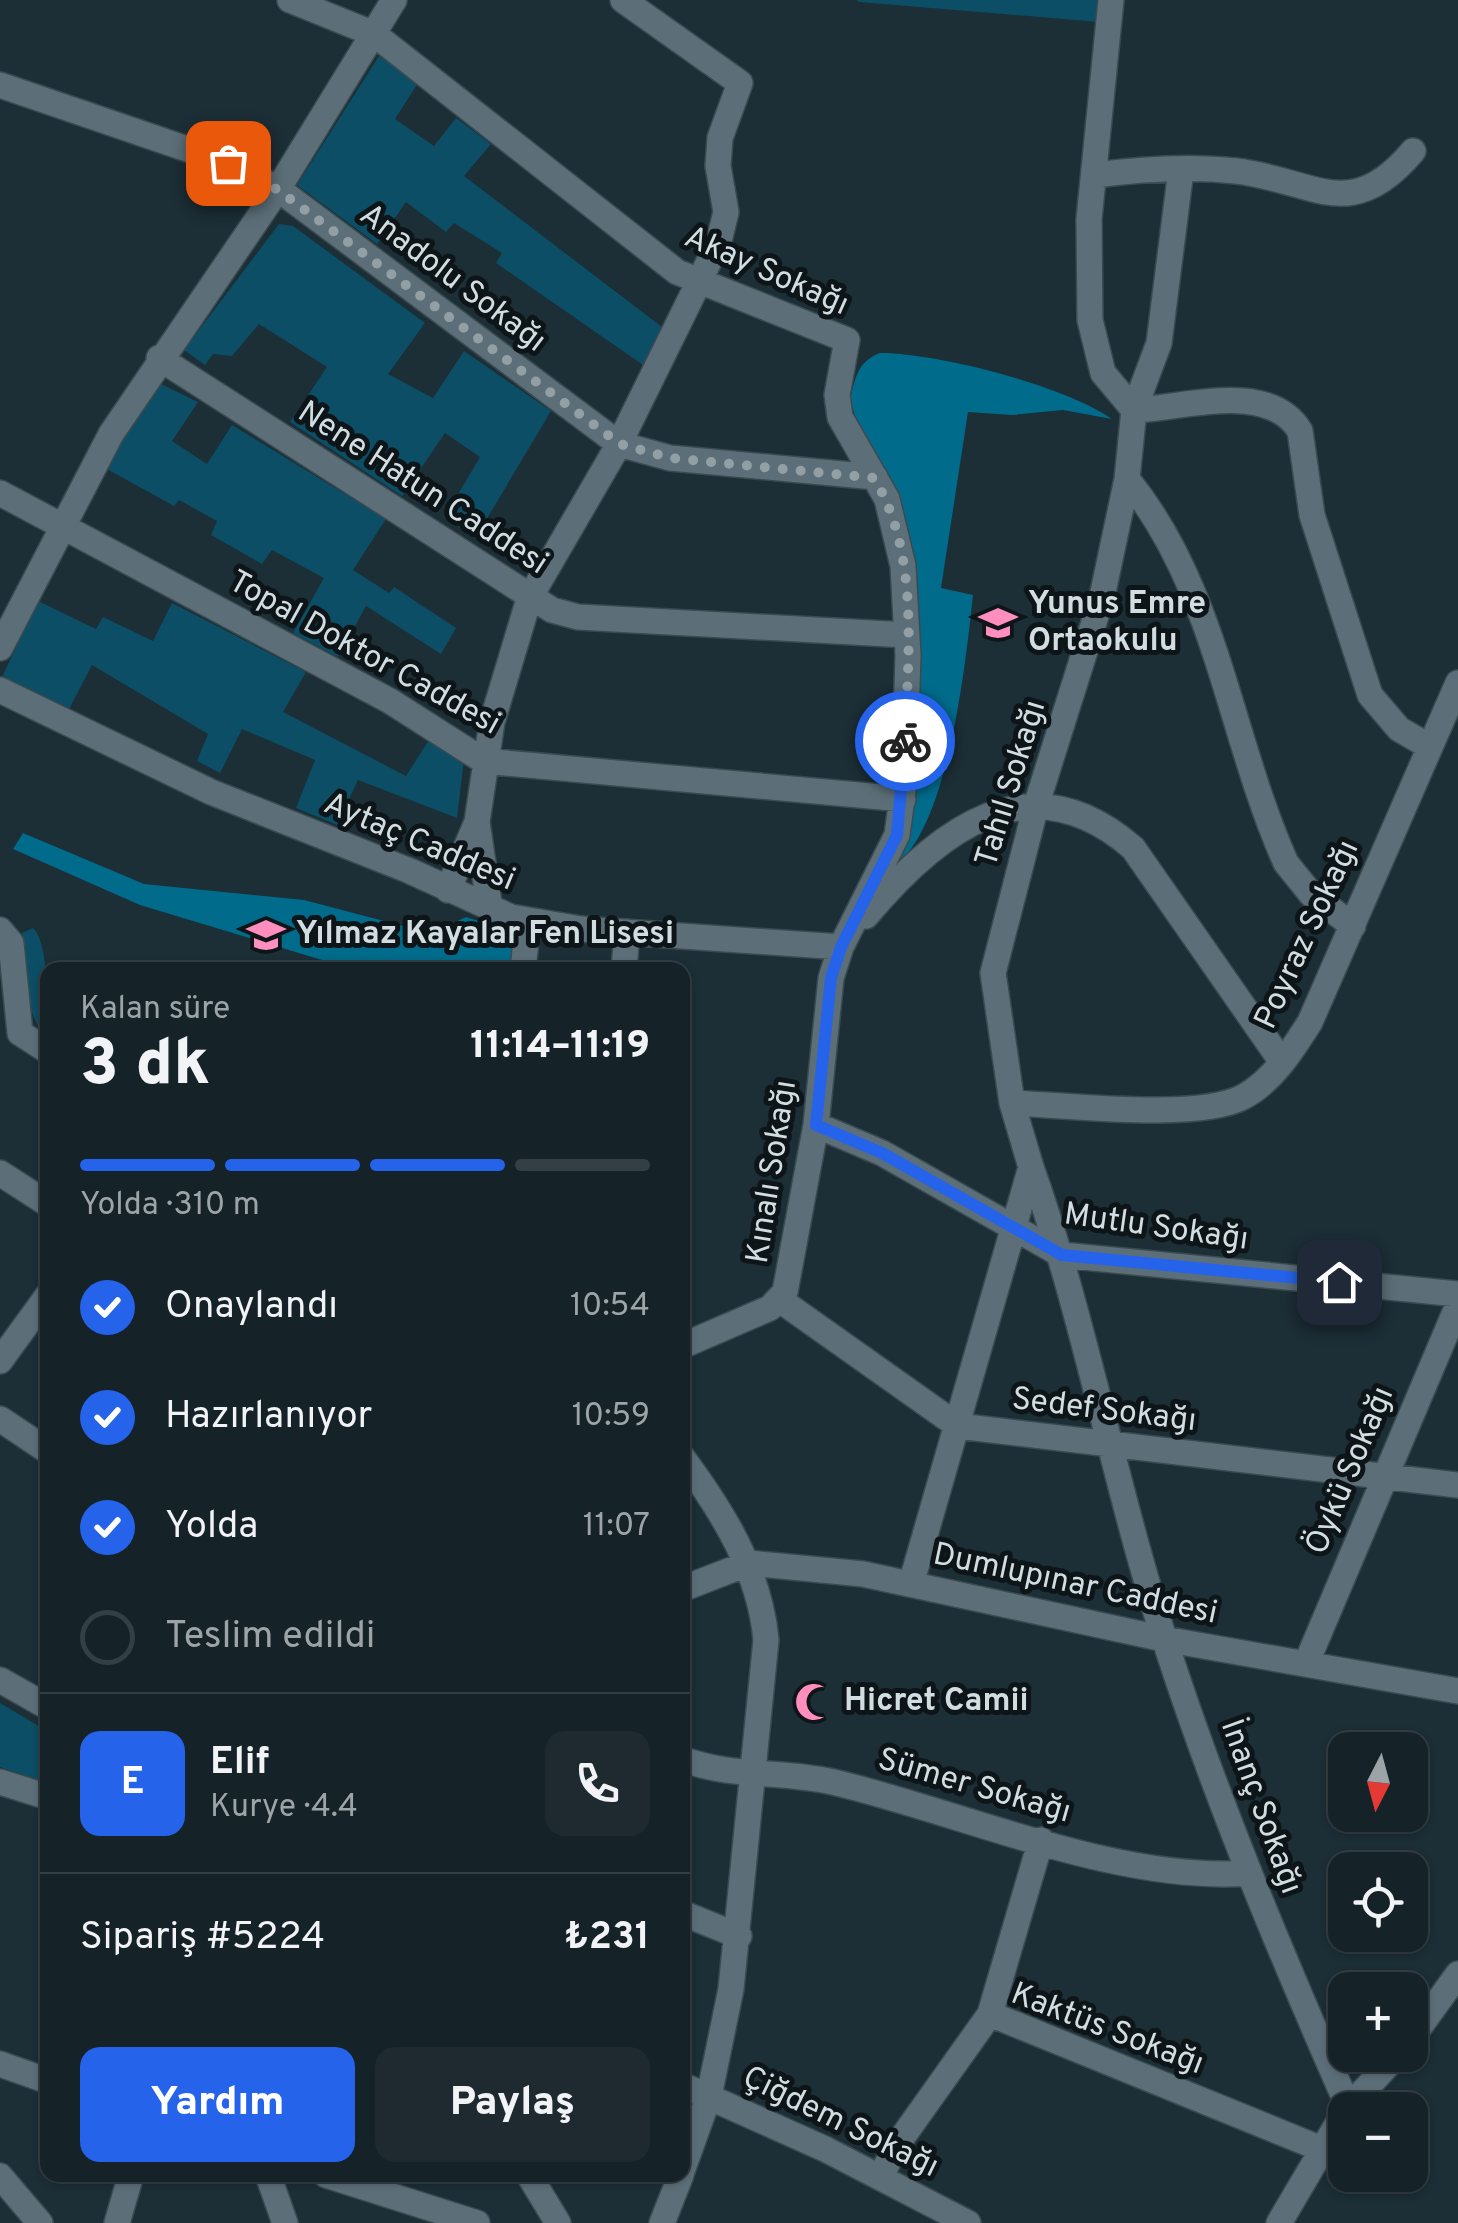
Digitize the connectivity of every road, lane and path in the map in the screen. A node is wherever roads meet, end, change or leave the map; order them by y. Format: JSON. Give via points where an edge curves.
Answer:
{"nodes":[{"id":1,"x":290,"y":0,"type":"edge"},
{"id":2,"x":394,"y":0,"type":"edge"},
{"id":3,"x":622,"y":0,"type":"edge"},
{"id":4,"x":1112,"y":0,"type":"edge"},
{"id":5,"x":374,"y":34,"type":"junction"},
{"id":6,"x":0,"y":85,"type":"edge"},
{"id":7,"x":1413,"y":150,"type":"dead end"},
{"id":8,"x":1182,"y":170,"type":"junction"},
{"id":9,"x":1096,"y":175,"type":"junction"},
{"id":10,"x":278,"y":190,"type":"junction"},
{"id":11,"x":699,"y":284,"type":"junction"},
{"id":12,"x":159,"y":358,"type":"junction"},
{"id":13,"x":1134,"y":410,"type":"junction"},
{"id":14,"x":620,"y":444,"type":"junction"},
{"id":15,"x":874,"y":478,"type":"junction"},
{"id":16,"x":1126,"y":479,"type":"junction"},
{"id":17,"x":0,"y":493,"type":"edge"},
{"id":18,"x":64,"y":525,"type":"junction"},
{"id":19,"x":529,"y":599,"type":"junction"},
{"id":20,"x":908,"y":635,"type":"junction"},
{"id":21,"x":0,"y":648,"type":"edge"},
{"id":22,"x":1458,"y":683,"type":"edge"},
{"id":23,"x":0,"y":690,"type":"edge"},
{"id":24,"x":1430,"y":747,"type":"junction"},
{"id":25,"x":484,"y":762,"type":"junction"},
{"id":26,"x":902,"y":799,"type":"junction"},
{"id":27,"x":1036,"y":806,"type":"junction"},
{"id":28,"x":477,"y":822,"type":"junction"},
{"id":29,"x":448,"y":890,"type":"junction"},
{"id":30,"x":490,"y":910,"type":"junction"},
{"id":31,"x":528,"y":921,"type":"junction"},
{"id":32,"x":1353,"y":926,"type":"junction"},
{"id":33,"x":0,"y":930,"type":"edge"},
{"id":34,"x":626,"y":932,"type":"junction"},
{"id":35,"x":841,"y":947,"type":"junction"},
{"id":36,"x":525,"y":962,"type":"edge"},
{"id":37,"x":624,"y":962,"type":"edge"},
{"id":38,"x":10,"y":1035,"type":"edge"},
{"id":39,"x":40,"y":1048,"type":"edge"},
{"id":40,"x":1282,"y":1062,"type":"junction"},
{"id":41,"x":1012,"y":1103,"type":"junction"},
{"id":42,"x":816,"y":1125,"type":"junction"},
{"id":43,"x":1031,"y":1167,"type":"junction"},
{"id":44,"x":0,"y":1173,"type":"edge"},
{"id":45,"x":40,"y":1199,"type":"edge"},
{"id":46,"x":1013,"y":1229,"type":"junction"},
{"id":47,"x":1062,"y":1255,"type":"junction"},
{"id":48,"x":1458,"y":1294,"type":"edge"},
{"id":49,"x":780,"y":1300,"type":"junction"},
{"id":50,"x":40,"y":1305,"type":"edge"},
{"id":51,"x":1458,"y":1305,"type":"edge"},
{"id":52,"x":690,"y":1342,"type":"edge"},
{"id":53,"x":0,"y":1361,"type":"edge"},
{"id":54,"x":0,"y":1418,"type":"edge"},
{"id":55,"x":958,"y":1426,"type":"junction"},
{"id":56,"x":40,"y":1446,"type":"edge"},
{"id":57,"x":1113,"y":1446,"type":"junction"},
{"id":58,"x":690,"y":1470,"type":"edge"},
{"id":59,"x":1384,"y":1477,"type":"junction"},
{"id":60,"x":1458,"y":1485,"type":"edge"},
{"id":61,"x":748,"y":1563,"type":"junction"},
{"id":62,"x":911,"y":1584,"type":"junction"},
{"id":63,"x":690,"y":1587,"type":"edge"},
{"id":64,"x":1164,"y":1639,"type":"junction"},
{"id":65,"x":1306,"y":1664,"type":"junction"},
{"id":66,"x":0,"y":1680,"type":"edge"},
{"id":67,"x":1458,"y":1691,"type":"edge"},
{"id":68,"x":40,"y":1702,"type":"edge"},
{"id":69,"x":690,"y":1761,"type":"edge"},
{"id":70,"x":751,"y":1776,"type":"junction"},
{"id":71,"x":0,"y":1782,"type":"edge"},
{"id":72,"x":40,"y":1794,"type":"edge"},
{"id":73,"x":1040,"y":1840,"type":"junction"},
{"id":74,"x":1249,"y":1873,"type":"junction"},
{"id":75,"x":690,"y":1916,"type":"edge"},
{"id":76,"x":738,"y":1936,"type":"junction"},
{"id":77,"x":1458,"y":1974,"type":"edge"},
{"id":78,"x":990,"y":2014,"type":"junction"},
{"id":79,"x":1428,"y":2015,"type":"edge"},
{"id":80,"x":0,"y":2064,"type":"edge"},
{"id":81,"x":1381,"y":2072,"type":"edge"},
{"id":82,"x":40,"y":2078,"type":"edge"},
{"id":83,"x":690,"y":2088,"type":"edge"},
{"id":84,"x":1339,"y":2092,"type":"edge"},
{"id":85,"x":1362,"y":2092,"type":"edge"},
{"id":86,"x":709,"y":2096,"type":"junction"},
{"id":87,"x":1328,"y":2143,"type":"edge"},
{"id":88,"x":690,"y":2150,"type":"edge"},
{"id":89,"x":1324,"y":2150,"type":"junction"},
{"id":90,"x":0,"y":2176,"type":"edge"},
{"id":91,"x":881,"y":2177,"type":"junction"},
{"id":92,"x":129,"y":2182,"type":"edge"},
{"id":93,"x":270,"y":2182,"type":"edge"},
{"id":94,"x":348,"y":2182,"type":"edge"},
{"id":95,"x":533,"y":2182,"type":"edge"},
{"id":96,"x":678,"y":2182,"type":"edge"},
{"id":97,"x":40,"y":2223,"type":"edge"},
{"id":98,"x":117,"y":2223,"type":"edge"},
{"id":99,"x":285,"y":2223,"type":"edge"},
{"id":100,"x":477,"y":2223,"type":"edge"},
{"id":101,"x":558,"y":2223,"type":"edge"},
{"id":102,"x":662,"y":2223,"type":"edge"},
{"id":103,"x":968,"y":2223,"type":"edge"},
{"id":104,"x":1278,"y":2223,"type":"edge"}],
"edges":[{"from":1,"to":5,"type":"street","name":"Akay Sokağı"},
{"from":2,"to":5,"type":"street"},
{"from":3,"to":11,"type":"street","via":[[740,83],[719,152],[726,212]]},
{"from":4,"to":9,"type":"street"},
{"from":5,"to":10,"type":"street"},
{"from":5,"to":11,"type":"street","name":"Akay Sokağı","via":[[610,224]]},
{"from":6,"to":10,"type":"street","name":"Anadolu Sokağı","via":[[228,163]]},
{"from":7,"to":8,"type":"street","via":[[1378,187],[1362,192],[1299,188],[1239,171]]},
{"from":8,"to":9,"type":"street"},
{"from":8,"to":13,"type":"street","name":"Tahıl Sokağı","via":[[1159,343]]},
{"from":9,"to":13,"type":"street","via":[[1090,320],[1103,372]]},
{"from":10,"to":12,"type":"street"},
{"from":10,"to":14,"type":"street","name":"Anadolu Sokağı"},
{"from":11,"to":14,"type":"street"},
{"from":11,"to":15,"type":"street","name":"Akay Sokağı","via":[[846,340],[840,418]]},
{"from":12,"to":18,"type":"street"},
{"from":12,"to":19,"type":"street","name":"Nene Hatun Caddesi"},
{"from":13,"to":16,"type":"street","name":"Tahıl Sokağı"},
{"from":13,"to":24,"type":"street","via":[[1252,402],[1293,420],[1312,516],[1370,695],[1399,729]]},
{"from":14,"to":15,"type":"street","name":"Anadolu Sokağı","via":[[670,458]]},
{"from":14,"to":19,"type":"street"},
{"from":15,"to":20,"type":"street","name":"Akay Sokağı","via":[[896,530]]},
{"from":16,"to":27,"type":"street","name":"Tahıl Sokağı","via":[[1084,662]]},
{"from":16,"to":32,"type":"street","via":[[1156,514],[1190,581],[1286,863],[1310,894]]},
{"from":17,"to":18,"type":"street","name":"Topal Doktor Caddesi"},
{"from":18,"to":21,"type":"street"},
{"from":18,"to":25,"type":"street","name":"Topal Doktor Caddesi","via":[[390,701]]},
{"from":19,"to":20,"type":"street","name":"Nene Hatun Caddesi","via":[[578,617]]},
{"from":19,"to":25,"type":"street"},
{"from":20,"to":26,"type":"street","name":"Akay Sokağı"},
{"from":22,"to":24,"type":"street","name":"Poyraz Sokağı"},
{"from":23,"to":29,"type":"street","name":"Aytaç Caddesi","via":[[212,792]]},
{"from":24,"to":32,"type":"street","name":"Poyraz Sokağı"},
{"from":25,"to":26,"type":"street","name":"Topal Doktor Caddesi"},
{"from":25,"to":28,"type":"street"},
{"from":26,"to":35,"type":"street","name":"Akay Sokağı","via":[[897,835]]},
{"from":27,"to":35,"type":"street","via":[[1014,806],[956,829],[905,871]]},
{"from":27,"to":40,"type":"street","via":[[1101,824],[1133,848]]},
{"from":27,"to":41,"type":"street","name":"Tahıl Sokağı","via":[[994,973]]},
{"from":28,"to":29,"type":"street"},
{"from":28,"to":30,"type":"street"},
{"from":29,"to":30,"type":"street","name":"Aytaç Caddesi"},
{"from":30,"to":31,"type":"street","name":"Aytaç Caddesi"},
{"from":31,"to":34,"type":"street","name":"Aytaç Caddesi"},
{"from":31,"to":36,"type":"street"},
{"from":32,"to":40,"type":"street","name":"Poyraz Sokağı","via":[[1310,1022]]},
{"from":33,"to":38,"type":"street","via":[[11,944]]},
{"from":34,"to":35,"type":"street","name":"Aytaç Caddesi"},
{"from":34,"to":37,"type":"street"},
{"from":35,"to":42,"type":"street","name":"Kınalı Sokağı","via":[[826,1002]]},
{"from":38,"to":39,"type":"street"},
{"from":40,"to":41,"type":"street","name":"Poyraz Sokağı","via":[[1255,1090],[1226,1103]]},
{"from":41,"to":43,"type":"street","name":"Tahıl Sokağı"},
{"from":42,"to":46,"type":"street","name":"Mutlu Sokağı","via":[[882,1153]]},
{"from":42,"to":49,"type":"street","name":"Kınalı Sokağı","via":[[789,1282]]},
{"from":43,"to":46,"type":"street"},
{"from":43,"to":47,"type":"street","name":"Tahıl Sokağı"},
{"from":44,"to":45,"type":"street"},
{"from":46,"to":47,"type":"street","name":"Mutlu Sokağı"},
{"from":46,"to":55,"type":"street"},
{"from":47,"to":48,"type":"street","name":"Mutlu Sokağı"},
{"from":47,"to":57,"type":"street","name":"Tahıl Sokağı"},
{"from":49,"to":52,"type":"street","name":"Kınalı Sokağı"},
{"from":49,"to":55,"type":"street","name":"Sedef Sokağı"},
{"from":50,"to":53,"type":"street"},
{"from":51,"to":59,"type":"street","name":"Öykü Sokağı"},
{"from":54,"to":56,"type":"street"},
{"from":55,"to":57,"type":"street","name":"Sedef Sokağı"},
{"from":55,"to":62,"type":"street"},
{"from":57,"to":59,"type":"street","name":"Sedef Sokağı"},
{"from":57,"to":64,"type":"street","name":"İnanç Sokağı"},
{"from":58,"to":61,"type":"street"},
{"from":59,"to":60,"type":"street","name":"Sedef Sokağı"},
{"from":59,"to":65,"type":"street","name":"Öykü Sokağı"},
{"from":61,"to":62,"type":"street","name":"Dumlupınar Caddesi"},
{"from":61,"to":63,"type":"street","name":"Dumlupınar Caddesi"},
{"from":61,"to":70,"type":"street","via":[[766,1640]]},
{"from":62,"to":64,"type":"street","name":"Dumlupınar Caddesi"},
{"from":64,"to":65,"type":"street","name":"Dumlupınar Caddesi"},
{"from":64,"to":74,"type":"street","name":"İnanç Sokağı"},
{"from":65,"to":67,"type":"street","name":"Dumlupınar Caddesi"},
{"from":66,"to":68,"type":"street"},
{"from":69,"to":70,"type":"street","name":"Sümer Sokağı"},
{"from":70,"to":73,"type":"street","name":"Sümer Sokağı","via":[[829,1781]]},
{"from":70,"to":76,"type":"street"},
{"from":71,"to":72,"type":"street"},
{"from":73,"to":74,"type":"street","name":"Sümer Sokağı","via":[[1176,1872]]},
{"from":73,"to":78,"type":"street"},
{"from":74,"to":84,"type":"street","name":"İnanç Sokağı"},
{"from":75,"to":76,"type":"street"},
{"from":76,"to":86,"type":"street"},
{"from":77,"to":79,"type":"street"},
{"from":78,"to":89,"type":"street","name":"Kaktüs Sokağı"},
{"from":78,"to":91,"type":"street","name":"Kaktüs Sokağı"},
{"from":80,"to":82,"type":"street"},
{"from":81,"to":85,"type":"street"},
{"from":83,"to":86,"type":"street","name":"Çiğdem Sokağı"},
{"from":86,"to":88,"type":"street"},
{"from":86,"to":91,"type":"street","name":"Çiğdem Sokağı"},
{"from":87,"to":89,"type":"street"},
{"from":89,"to":104,"type":"street"},
{"from":90,"to":97,"type":"street"},
{"from":91,"to":103,"type":"street","name":"Çiğdem Sokağı"},
{"from":92,"to":98,"type":"street"},
{"from":93,"to":99,"type":"street"},
{"from":94,"to":100,"type":"street"},
{"from":95,"to":101,"type":"street"},
{"from":96,"to":102,"type":"street"}]}
